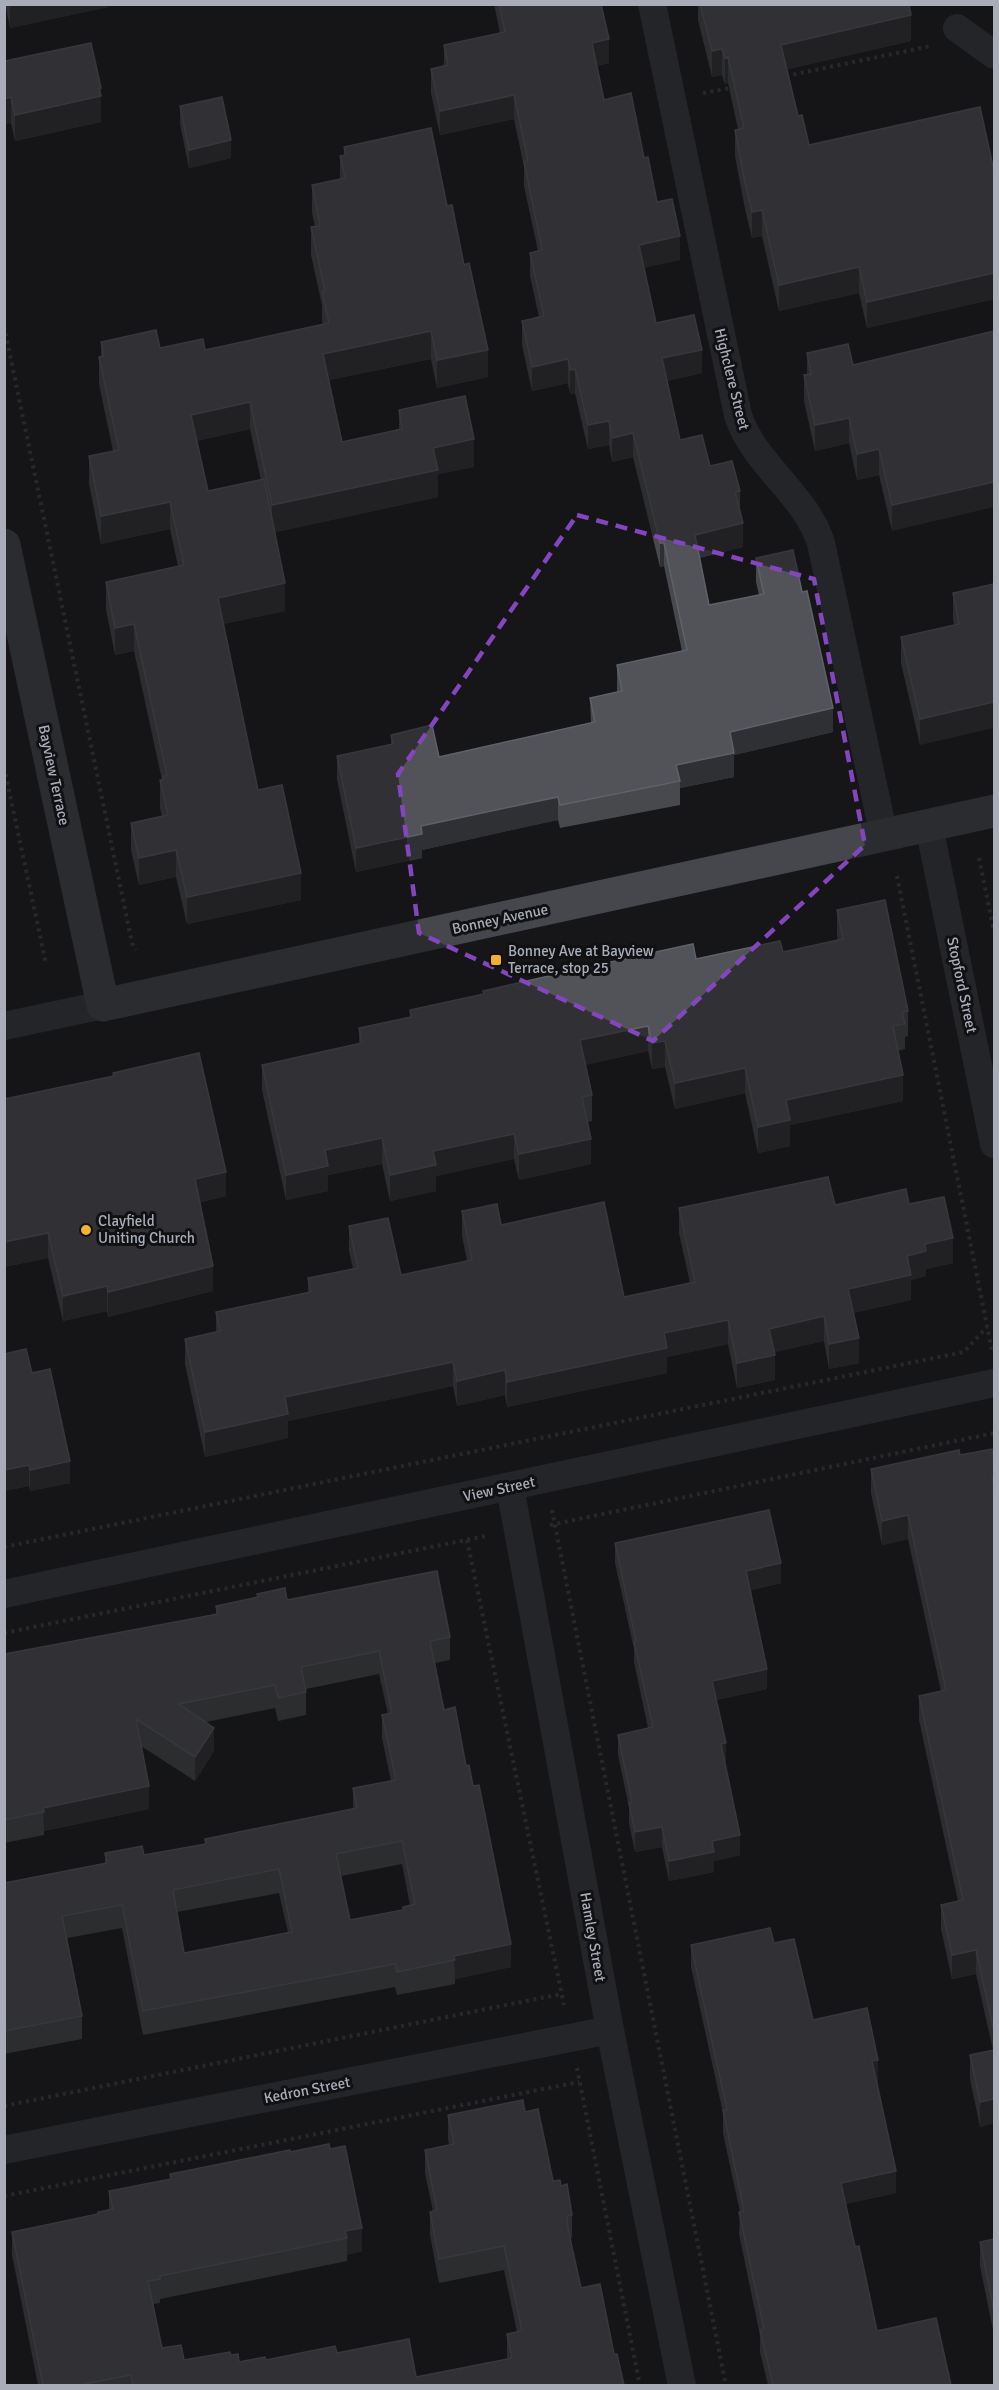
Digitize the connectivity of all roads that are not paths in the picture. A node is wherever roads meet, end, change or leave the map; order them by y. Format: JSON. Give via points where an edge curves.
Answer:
{"nodes":[{"id":1,"x":652,"y":4,"type":"edge"},
{"id":2,"x":957,"y":28,"type":"dead end"},
{"id":3,"x":994,"y":55,"type":"edge"},
{"id":4,"x":4,"y":545,"type":"edge"},
{"id":5,"x":994,"y":811,"type":"edge"},
{"id":6,"x":929,"y":826,"type":"junction"},
{"id":7,"x":884,"y":836,"type":"junction"},
{"id":8,"x":104,"y":1005,"type":"junction"},
{"id":9,"x":4,"y":1026,"type":"edge"},
{"id":10,"x":994,"y":1144,"type":"edge"},
{"id":11,"x":994,"y":1383,"type":"edge"},
{"id":12,"x":510,"y":1487,"type":"junction"},
{"id":13,"x":4,"y":1594,"type":"edge"},
{"id":14,"x":610,"y":2030,"type":"junction"},
{"id":15,"x":4,"y":2150,"type":"edge"},
{"id":16,"x":682,"y":2385,"type":"edge"}],
"edges":[{"from":1,"to":7,"type":"street","name":"Highclere Street","via":[[738,415],[754,449],[815,525]]},
{"from":2,"to":3,"type":"street"},
{"from":4,"to":8,"type":"street","name":"Bayview Terrace"},
{"from":5,"to":6,"type":"street","name":"Bonney Avenue"},
{"from":6,"to":7,"type":"street","name":"Bonney Avenue"},
{"from":6,"to":10,"type":"street","name":"Stopford Street"},
{"from":7,"to":8,"type":"street","name":"Bonney Avenue"},
{"from":8,"to":9,"type":"street","name":"Bonney Avenue"},
{"from":11,"to":12,"type":"street","name":"View Street"},
{"from":12,"to":13,"type":"street","name":"View Street"},
{"from":12,"to":14,"type":"street","name":"Hamley Street"},
{"from":14,"to":15,"type":"street","name":"Kedron Street"},
{"from":14,"to":16,"type":"street","name":"Hamley Street"}]}
